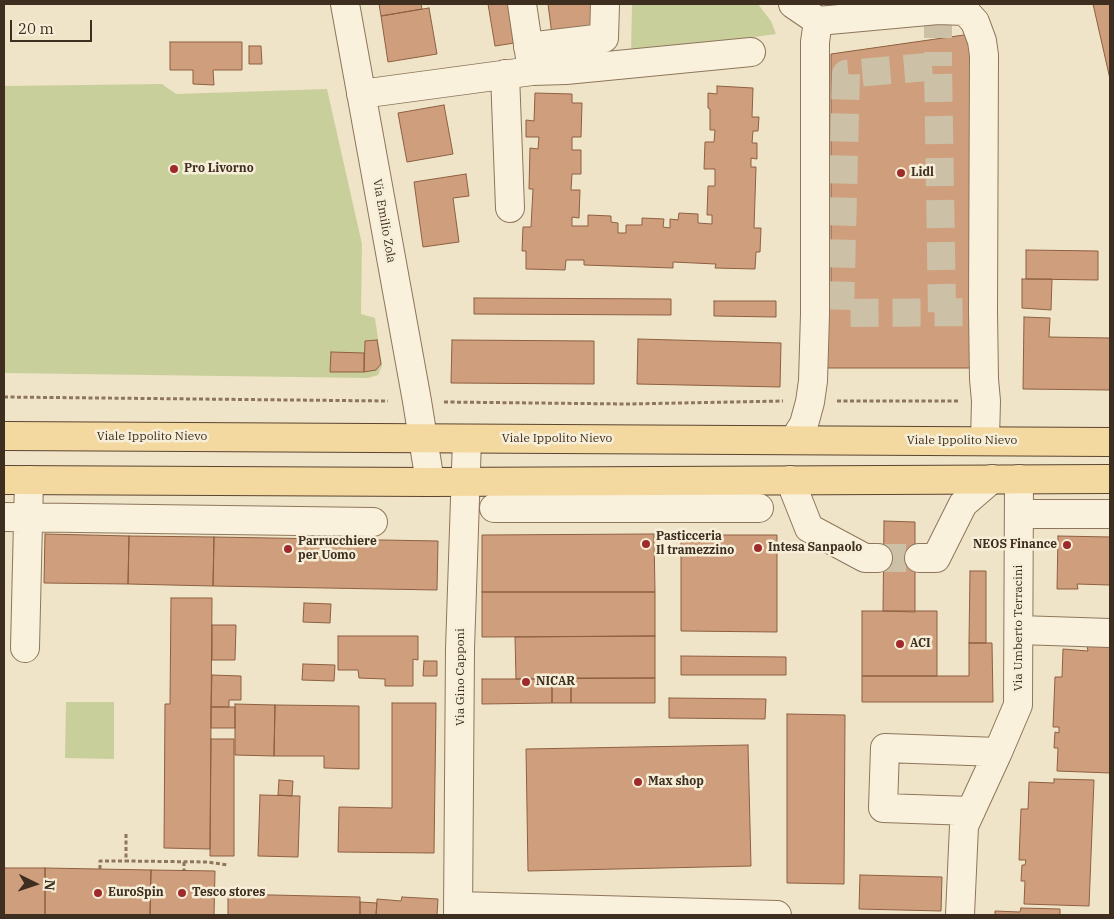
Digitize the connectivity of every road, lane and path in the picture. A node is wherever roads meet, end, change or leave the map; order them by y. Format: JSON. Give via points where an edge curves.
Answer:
{"nodes":[{"id":1,"x":345,"y":4,"type":"edge"},
{"id":2,"x":522,"y":4,"type":"edge"},
{"id":3,"x":605,"y":4,"type":"edge"},
{"id":4,"x":793,"y":4,"type":"edge"},
{"id":5,"x":965,"y":7,"type":"edge"},
{"id":6,"x":818,"y":21,"type":"junction"},
{"id":7,"x":751,"y":52,"type":"dead end"},
{"id":8,"x":530,"y":59,"type":"junction"},
{"id":9,"x":505,"y":74,"type":"junction"},
{"id":10,"x":361,"y":94,"type":"junction"},
{"id":11,"x":510,"y":208,"type":"dead end"},
{"id":12,"x":4,"y":397,"type":"edge"},
{"id":13,"x":393,"y":401,"type":"dead end"},
{"id":14,"x":792,"y":401,"type":"dead end"},
{"id":15,"x":845,"y":401,"type":"dead end"},
{"id":16,"x":950,"y":401,"type":"dead end"},
{"id":17,"x":443,"y":402,"type":"dead end"},
{"id":18,"x":4,"y":436,"type":"edge"},
{"id":19,"x":423,"y":439,"type":"junction"},
{"id":20,"x":467,"y":439,"type":"junction"},
{"id":21,"x":794,"y":440,"type":"junction"},
{"id":22,"x":986,"y":440,"type":"junction"},
{"id":23,"x":1110,"y":442,"type":"edge"},
{"id":24,"x":992,"y":479,"type":"junction"},
{"id":25,"x":1019,"y":479,"type":"junction"},
{"id":26,"x":1110,"y":479,"type":"edge"},
{"id":27,"x":16,"y":480,"type":"edge"},
{"id":28,"x":790,"y":480,"type":"junction"},
{"id":29,"x":430,"y":482,"type":"junction"},
{"id":30,"x":465,"y":482,"type":"junction"},
{"id":31,"x":494,"y":508,"type":"dead end"},
{"id":32,"x":759,"y":508,"type":"dead end"},
{"id":33,"x":1020,"y":514,"type":"junction"},
{"id":34,"x":1110,"y":514,"type":"edge"},
{"id":35,"x":16,"y":518,"type":"edge"},
{"id":36,"x":373,"y":522,"type":"dead end"},
{"id":37,"x":878,"y":558,"type":"tunnel mouth"},
{"id":38,"x":919,"y":558,"type":"tunnel mouth"},
{"id":39,"x":1059,"y":617,"type":"dead end"},
{"id":40,"x":1019,"y":623,"type":"junction"},
{"id":41,"x":1110,"y":633,"type":"edge"},
{"id":42,"x":25,"y":648,"type":"dead end"},
{"id":43,"x":998,"y":752,"type":"junction"},
{"id":44,"x":971,"y":810,"type":"junction"},
{"id":45,"x":126,"y":834,"type":"dead end"},
{"id":46,"x":126,"y":861,"type":"junction"},
{"id":47,"x":184,"y":862,"type":"junction"},
{"id":48,"x":228,"y":865,"type":"dead end"},
{"id":49,"x":100,"y":869,"type":"dead end"},
{"id":50,"x":184,"y":870,"type":"dead end"},
{"id":51,"x":458,"y":911,"type":"edge"},
{"id":52,"x":777,"y":915,"type":"edge"},
{"id":53,"x":960,"y":915,"type":"edge"}],
"edges":[{"from":1,"to":10,"type":"street","name":"Via Emilio Zola"},
{"from":2,"to":8,"type":"street"},
{"from":3,"to":8,"type":"street","via":[[604,38]]},
{"from":4,"to":6,"type":"street"},
{"from":5,"to":6,"type":"street"},
{"from":5,"to":22,"type":"street","via":[[975,22],[984,55]]},
{"from":6,"to":21,"type":"street","via":[[815,42],[813,381],[804,424]]},
{"from":7,"to":8,"type":"street","via":[[566,70]]},
{"from":8,"to":9,"type":"street"},
{"from":9,"to":10,"type":"street"},
{"from":9,"to":11,"type":"street"},
{"from":10,"to":19,"type":"street","name":"Via Emilio Zola"},
{"from":12,"to":13,"type":"path"},
{"from":14,"to":17,"type":"path","via":[[626,404]]},
{"from":15,"to":16,"type":"path"},
{"from":18,"to":19,"type":"main road","name":"Viale Ippolito Nievo"},
{"from":19,"to":20,"type":"main road","name":"Viale Ippolito Nievo"},
{"from":19,"to":29,"type":"street","name":"Via Emilio Zola"},
{"from":20,"to":21,"type":"main road","name":"Viale Ippolito Nievo"},
{"from":20,"to":30,"type":"street","name":"Via Gino Capponi"},
{"from":21,"to":22,"type":"main road","name":"Viale Ippolito Nievo"},
{"from":22,"to":23,"type":"main road","name":"Viale Ippolito Nievo"},
{"from":24,"to":25,"type":"main road"},
{"from":24,"to":28,"type":"main road"},
{"from":24,"to":38,"type":"street","via":[[963,504],[936,558]]},
{"from":25,"to":26,"type":"main road"},
{"from":25,"to":33,"type":"street","name":"Via Umberto Terracini"},
{"from":27,"to":29,"type":"main road"},
{"from":27,"to":35,"type":"street"},
{"from":28,"to":30,"type":"main road"},
{"from":28,"to":37,"type":"street","via":[[809,528],[865,558]]},
{"from":29,"to":30,"type":"main road"},
{"from":30,"to":51,"type":"street","name":"Via Gino Capponi"},
{"from":31,"to":32,"type":"street"},
{"from":33,"to":34,"type":"street"},
{"from":33,"to":40,"type":"street","name":"Via Umberto Terracini"},
{"from":35,"to":36,"type":"street"},
{"from":35,"to":42,"type":"street"},
{"from":39,"to":40,"type":"street"},
{"from":40,"to":41,"type":"street"},
{"from":40,"to":43,"type":"street","name":"Via Umberto Terracini","via":[[1018,705]]},
{"from":43,"to":44,"type":"street","name":"Via Umberto Terracini"},
{"from":43,"to":44,"type":"street","via":[[884,748],[883,808]]},
{"from":44,"to":53,"type":"street","name":"Via Umberto Terracini","via":[[964,826]]},
{"from":45,"to":46,"type":"path"},
{"from":46,"to":47,"type":"path"},
{"from":46,"to":49,"type":"path","via":[[100,861]]},
{"from":47,"to":48,"type":"path"},
{"from":47,"to":50,"type":"path"},
{"from":51,"to":52,"type":"street"}]}
